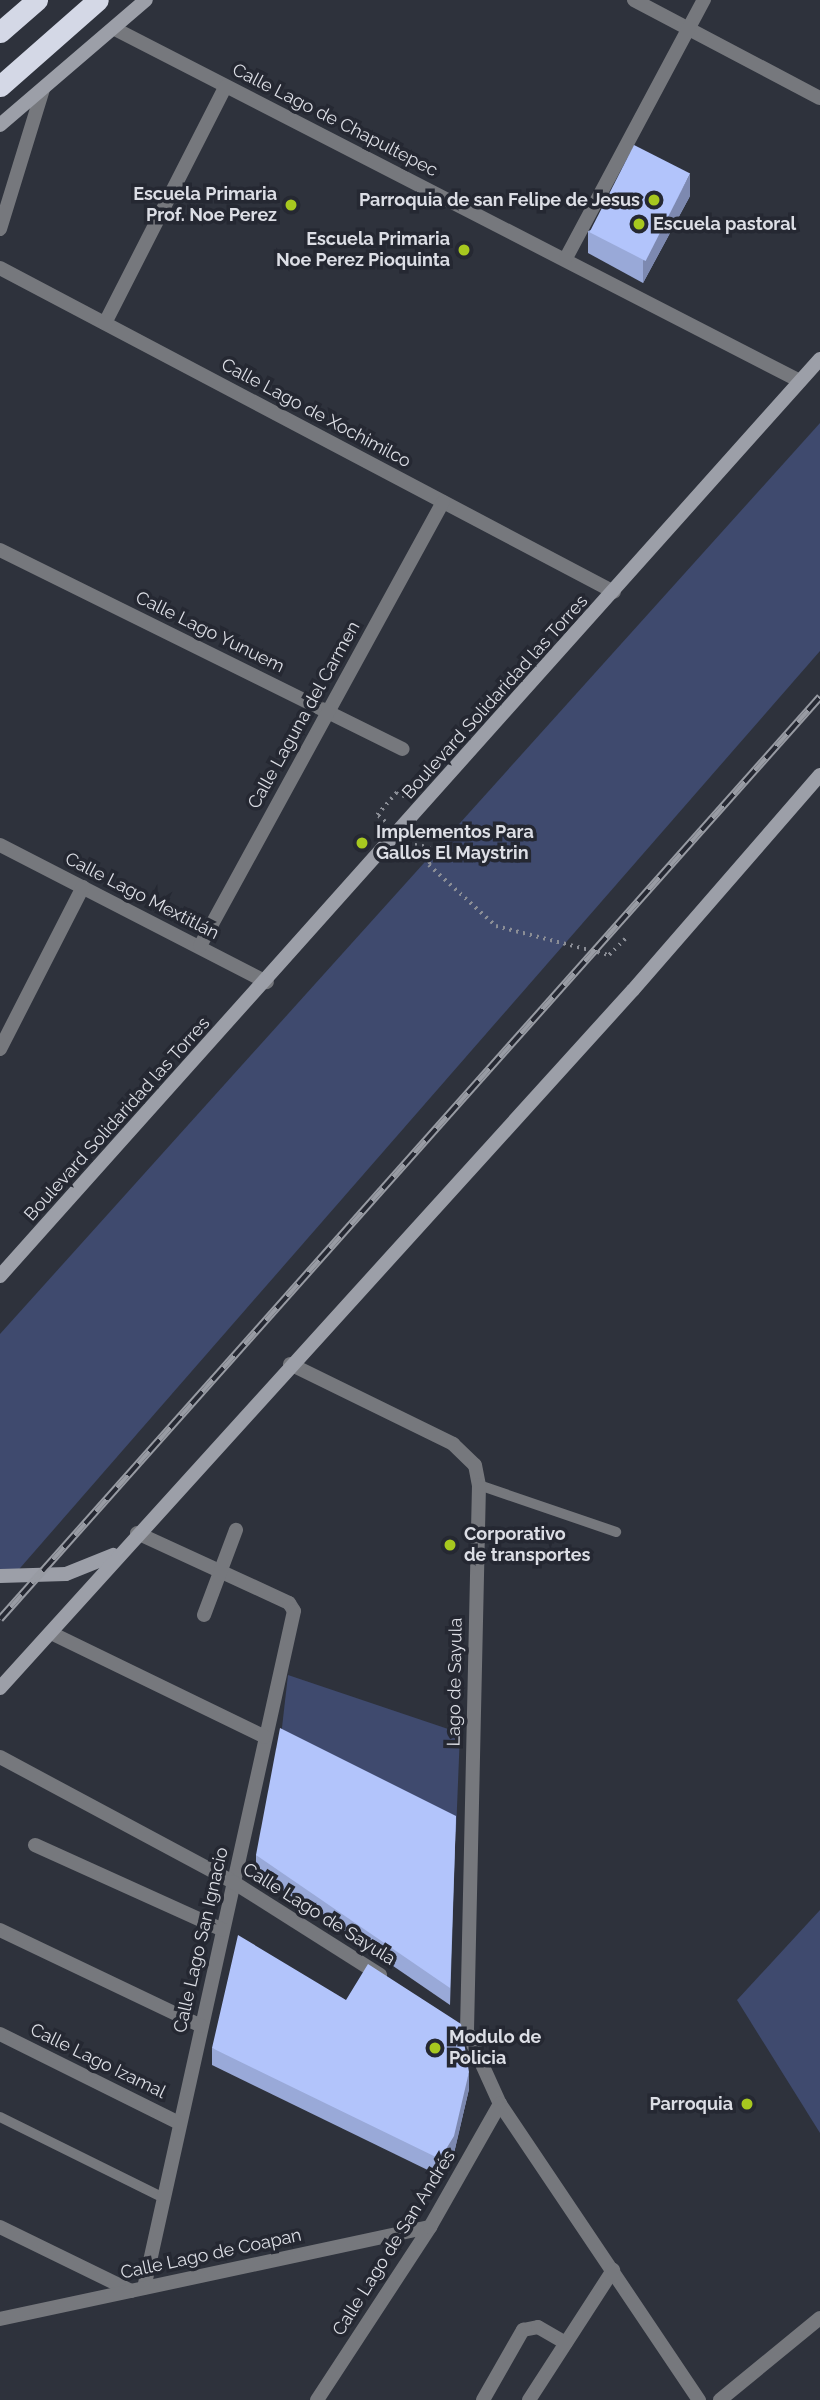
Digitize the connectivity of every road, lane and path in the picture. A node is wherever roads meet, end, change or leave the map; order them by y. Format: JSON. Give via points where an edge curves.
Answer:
{"nodes":[{"id":1,"x":37,"y":0,"type":"edge"},
{"id":2,"x":97,"y":0,"type":"edge"},
{"id":3,"x":146,"y":0,"type":"edge"},
{"id":4,"x":634,"y":0,"type":"edge"},
{"id":5,"x":704,"y":0,"type":"edge"},
{"id":6,"x":115,"y":29,"type":"junction"},
{"id":7,"x":689,"y":29,"type":"junction"},
{"id":8,"x":0,"y":32,"type":"edge"},
{"id":9,"x":0,"y":86,"type":"edge"},
{"id":10,"x":225,"y":87,"type":"junction"},
{"id":11,"x":43,"y":89,"type":"junction"},
{"id":12,"x":820,"y":99,"type":"edge"},
{"id":13,"x":0,"y":125,"type":"edge"},
{"id":14,"x":0,"y":229,"type":"edge"},
{"id":15,"x":566,"y":258,"type":"junction"},
{"id":16,"x":0,"y":268,"type":"edge"},
{"id":17,"x":105,"y":323,"type":"junction"},
{"id":18,"x":820,"y":359,"type":"edge"},
{"id":19,"x":800,"y":381,"type":"junction"},
{"id":20,"x":443,"y":502,"type":"junction"},
{"id":21,"x":0,"y":550,"type":"edge"},
{"id":22,"x":614,"y":592,"type":"junction"},
{"id":23,"x":328,"y":711,"type":"junction"},
{"id":24,"x":403,"y":749,"type":"dead end"},
{"id":25,"x":820,"y":775,"type":"edge"},
{"id":26,"x":398,"y":791,"type":"dead end"},
{"id":27,"x":377,"y":815,"type":"dead end"},
{"id":28,"x":0,"y":845,"type":"edge"},
{"id":29,"x":412,"y":848,"type":"dead end"},
{"id":30,"x":83,"y":887,"type":"junction"},
{"id":31,"x":626,"y":938,"type":"dead end"},
{"id":32,"x":200,"y":946,"type":"junction"},
{"id":33,"x":267,"y":982,"type":"junction"},
{"id":34,"x":0,"y":1049,"type":"edge"},
{"id":35,"x":0,"y":1276,"type":"edge"},
{"id":36,"x":290,"y":1364,"type":"junction"},
{"id":37,"x":479,"y":1485,"type":"junction"},
{"id":38,"x":236,"y":1530,"type":"dead end"},
{"id":39,"x":615,"y":1532,"type":"dead end"},
{"id":40,"x":137,"y":1533,"type":"junction"},
{"id":41,"x":120,"y":1552,"type":"junction"},
{"id":42,"x":220,"y":1570,"type":"junction"},
{"id":43,"x":0,"y":1576,"type":"edge"},
{"id":44,"x":204,"y":1615,"type":"dead end"},
{"id":45,"x":51,"y":1633,"type":"junction"},
{"id":46,"x":0,"y":1688,"type":"edge"},
{"id":47,"x":265,"y":1737,"type":"junction"},
{"id":48,"x":0,"y":1757,"type":"edge"},
{"id":49,"x":35,"y":1845,"type":"dead end"},
{"id":50,"x":233,"y":1882,"type":"junction"},
{"id":51,"x":0,"y":1930,"type":"edge"},
{"id":52,"x":223,"y":1930,"type":"junction"},
{"id":53,"x":397,"y":1986,"type":"edge"},
{"id":54,"x":201,"y":2026,"type":"junction"},
{"id":55,"x":0,"y":2034,"type":"edge"},
{"id":56,"x":500,"y":2104,"type":"junction"},
{"id":57,"x":0,"y":2117,"type":"edge"},
{"id":58,"x":179,"y":2123,"type":"junction"},
{"id":59,"x":162,"y":2197,"type":"junction"},
{"id":60,"x":0,"y":2227,"type":"edge"},
{"id":61,"x":430,"y":2227,"type":"junction"},
{"id":62,"x":613,"y":2270,"type":"junction"},
{"id":63,"x":137,"y":2289,"type":"junction"},
{"id":64,"x":820,"y":2318,"type":"edge"},
{"id":65,"x":0,"y":2319,"type":"edge"},
{"id":66,"x":566,"y":2343,"type":"junction"},
{"id":67,"x":317,"y":2400,"type":"edge"},
{"id":68,"x":482,"y":2400,"type":"edge"},
{"id":69,"x":529,"y":2400,"type":"edge"},
{"id":70,"x":699,"y":2400,"type":"edge"},
{"id":71,"x":720,"y":2400,"type":"edge"}],
"edges":[{"from":1,"to":8,"type":"highway"},
{"from":2,"to":9,"type":"highway"},
{"from":3,"to":6,"type":"main road"},
{"from":4,"to":7,"type":"street"},
{"from":5,"to":7,"type":"street"},
{"from":6,"to":10,"type":"street","name":"Calle Lago de Chapultepec"},
{"from":6,"to":11,"type":"main road"},
{"from":7,"to":12,"type":"street"},
{"from":7,"to":15,"type":"street"},
{"from":10,"to":15,"type":"street","name":"Calle Lago de Chapultepec"},
{"from":10,"to":17,"type":"street"},
{"from":11,"to":13,"type":"main road"},
{"from":11,"to":14,"type":"street"},
{"from":15,"to":19,"type":"street","name":"Calle Lago de Chapultepec"},
{"from":16,"to":17,"type":"street","name":"Calle Lago de Xochimilco"},
{"from":17,"to":20,"type":"street","name":"Calle Lago de Xochimilco"},
{"from":18,"to":19,"type":"main road","name":"Boulevard Solidaridad las Torres"},
{"from":19,"to":22,"type":"main road","name":"Boulevard Solidaridad las Torres"},
{"from":20,"to":22,"type":"street","name":"Calle Lago de Xochimilco"},
{"from":20,"to":23,"type":"street","name":"Calle Laguna del Carmen"},
{"from":21,"to":23,"type":"street","name":"Calle Lago Yunuem"},
{"from":22,"to":33,"type":"main road","name":"Boulevard Solidaridad las Torres"},
{"from":23,"to":24,"type":"street","name":"Calle Lago Yunuem"},
{"from":23,"to":32,"type":"street","name":"Calle Laguna del Carmen"},
{"from":25,"to":36,"type":"main road","via":[[633,990]]},
{"from":26,"to":27,"type":"path"},
{"from":28,"to":30,"type":"street","name":"Calle Lago Mextitlán"},
{"from":29,"to":31,"type":"path","via":[[429,847],[433,856],[429,865],[496,926],[609,955]]},
{"from":30,"to":32,"type":"street","name":"Calle Lago Mextitlán"},
{"from":30,"to":34,"type":"street"},
{"from":32,"to":33,"type":"street","name":"Calle Lago Mextitlán"},
{"from":33,"to":35,"type":"main road","name":"Boulevard Solidaridad las Torres"},
{"from":36,"to":37,"type":"street","name":"Lago de Sayula","via":[[453,1444],[475,1465]]},
{"from":36,"to":40,"type":"main road"},
{"from":37,"to":39,"type":"lane"},
{"from":37,"to":56,"type":"street","name":"Lago de Sayula","via":[[461,2027]]},
{"from":38,"to":42,"type":"street"},
{"from":40,"to":41,"type":"main road"},
{"from":40,"to":42,"type":"street"},
{"from":41,"to":43,"type":"main road","via":[[66,1574]]},
{"from":41,"to":45,"type":"main road"},
{"from":42,"to":44,"type":"street"},
{"from":42,"to":47,"type":"street","name":"Calle Lago San Ignacio","via":[[289,1603],[294,1611]]},
{"from":45,"to":46,"type":"main road"},
{"from":45,"to":47,"type":"street"},
{"from":47,"to":50,"type":"street","name":"Calle Lago San Ignacio"},
{"from":48,"to":50,"type":"street","name":"Calle Lago de Sayula"},
{"from":49,"to":52,"type":"street"},
{"from":50,"to":52,"type":"street","name":"Calle Lago San Ignacio"},
{"from":50,"to":53,"type":"street","name":"Calle Lago de Sayula"},
{"from":51,"to":54,"type":"street"},
{"from":52,"to":54,"type":"street","name":"Calle Lago San Ignacio"},
{"from":54,"to":58,"type":"street","name":"Calle Lago San Ignacio"},
{"from":55,"to":58,"type":"street","name":"Calle Lago Izamal"},
{"from":56,"to":61,"type":"street","name":"Calle Lago de San Andrés"},
{"from":56,"to":62,"type":"street"},
{"from":57,"to":59,"type":"lane"},
{"from":58,"to":59,"type":"street","name":"Calle Lago San Ignacio"},
{"from":59,"to":63,"type":"street","name":"Calle Lago San Ignacio"},
{"from":60,"to":63,"type":"street"},
{"from":61,"to":63,"type":"street","name":"Calle Lago de Coapan"},
{"from":61,"to":67,"type":"street","name":"Calle Lago de San Andrés"},
{"from":62,"to":66,"type":"street"},
{"from":62,"to":70,"type":"street"},
{"from":63,"to":65,"type":"street","name":"Calle Lago de Coapan"},
{"from":64,"to":71,"type":"street"},
{"from":66,"to":68,"type":"street","via":[[538,2327],[523,2330]]},
{"from":66,"to":69,"type":"street"}]}
